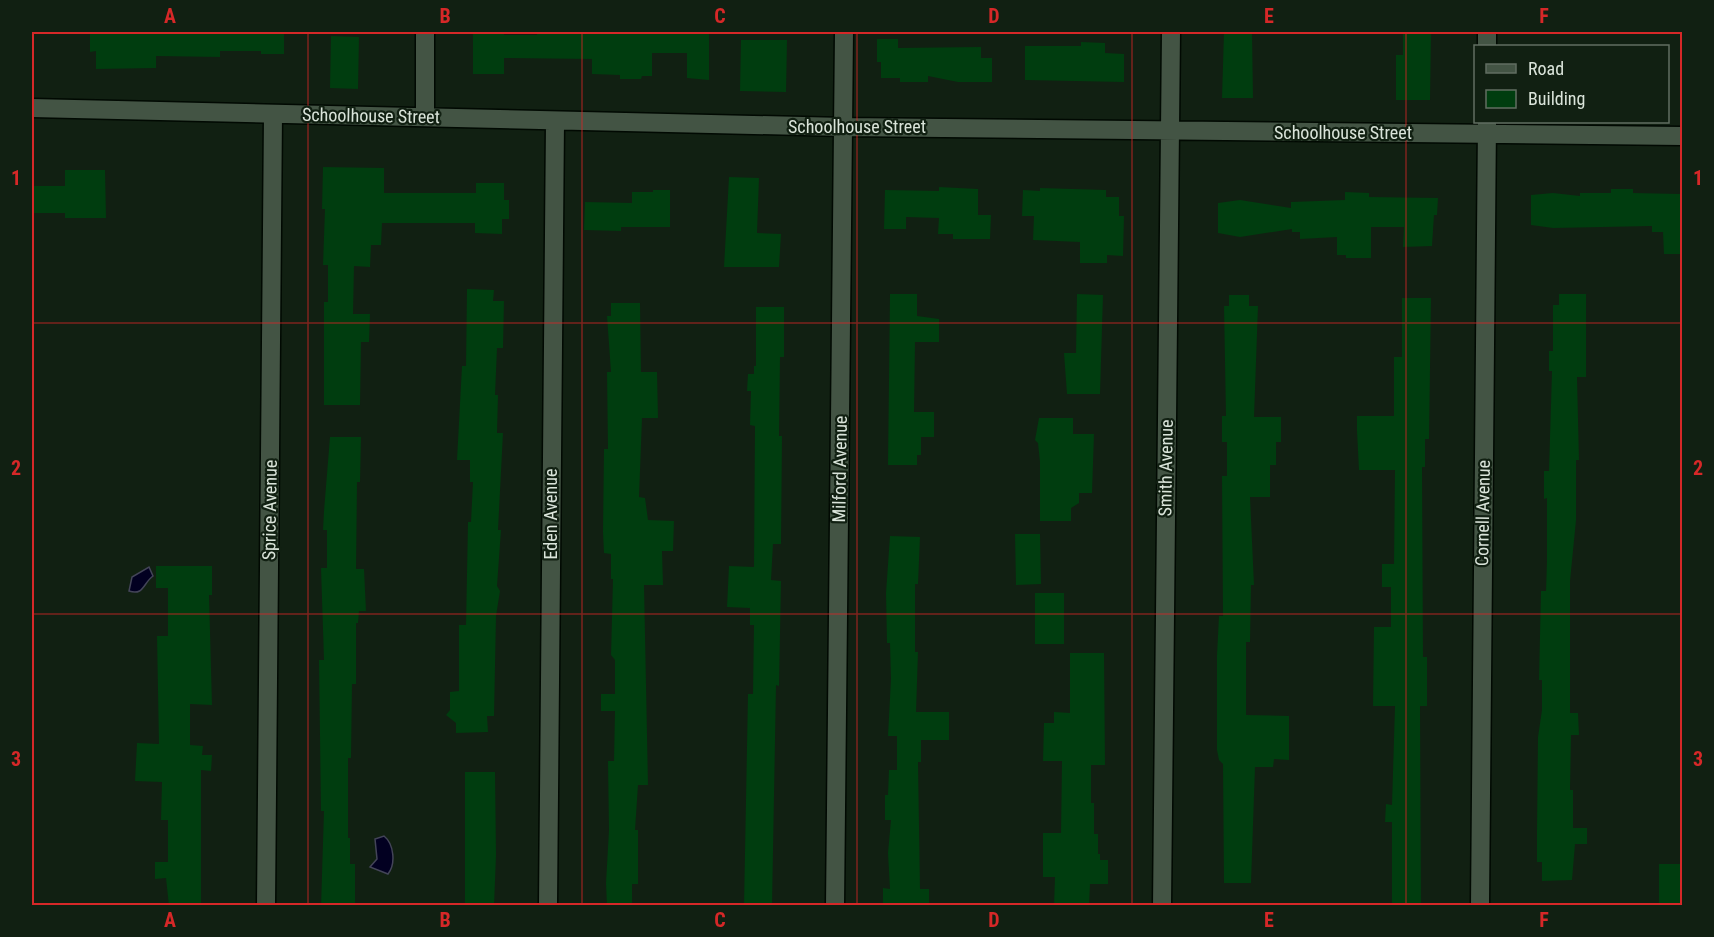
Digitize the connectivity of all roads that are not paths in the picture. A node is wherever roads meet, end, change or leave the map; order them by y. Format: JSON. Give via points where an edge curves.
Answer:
{"nodes":[{"id":1,"x":425,"y":32,"type":"edge"},
{"id":2,"x":844,"y":32,"type":"edge"},
{"id":3,"x":1171,"y":32,"type":"edge"},
{"id":4,"x":32,"y":108,"type":"edge"},
{"id":5,"x":273,"y":115,"type":"junction"},
{"id":6,"x":424,"y":117,"type":"junction"},
{"id":7,"x":555,"y":122,"type":"junction"},
{"id":8,"x":844,"y":127,"type":"junction"},
{"id":9,"x":1486,"y":127,"type":"edge"},
{"id":10,"x":1170,"y":131,"type":"junction"},
{"id":11,"x":1683,"y":136,"type":"edge"},
{"id":12,"x":266,"y":906,"type":"edge"},
{"id":13,"x":548,"y":906,"type":"edge"},
{"id":14,"x":834,"y":906,"type":"edge"},
{"id":15,"x":1162,"y":906,"type":"edge"},
{"id":16,"x":1480,"y":906,"type":"edge"}],
"edges":[{"from":1,"to":6,"type":"street"},
{"from":2,"to":8,"type":"street","name":"Milford Avenue"},
{"from":3,"to":10,"type":"street","name":"Smith Avenue"},
{"from":4,"to":5,"type":"street","name":"Schoolhouse Street"},
{"from":5,"to":6,"type":"street","name":"Schoolhouse Street"},
{"from":5,"to":12,"type":"street","name":"Sprice Avenue"},
{"from":6,"to":7,"type":"street","name":"Schoolhouse Street"},
{"from":7,"to":8,"type":"street","name":"Schoolhouse Street"},
{"from":7,"to":13,"type":"street","name":"Eden Avenue"},
{"from":8,"to":10,"type":"street","name":"Schoolhouse Street"},
{"from":8,"to":14,"type":"street","name":"Milford Avenue"},
{"from":9,"to":10,"type":"street","name":"Schoolhouse Street"},
{"from":9,"to":11,"type":"street","name":"Schoolhouse Street"},
{"from":9,"to":16,"type":"street","name":"Cornell Avenue"},
{"from":10,"to":15,"type":"street","name":"Smith Avenue"}]}
